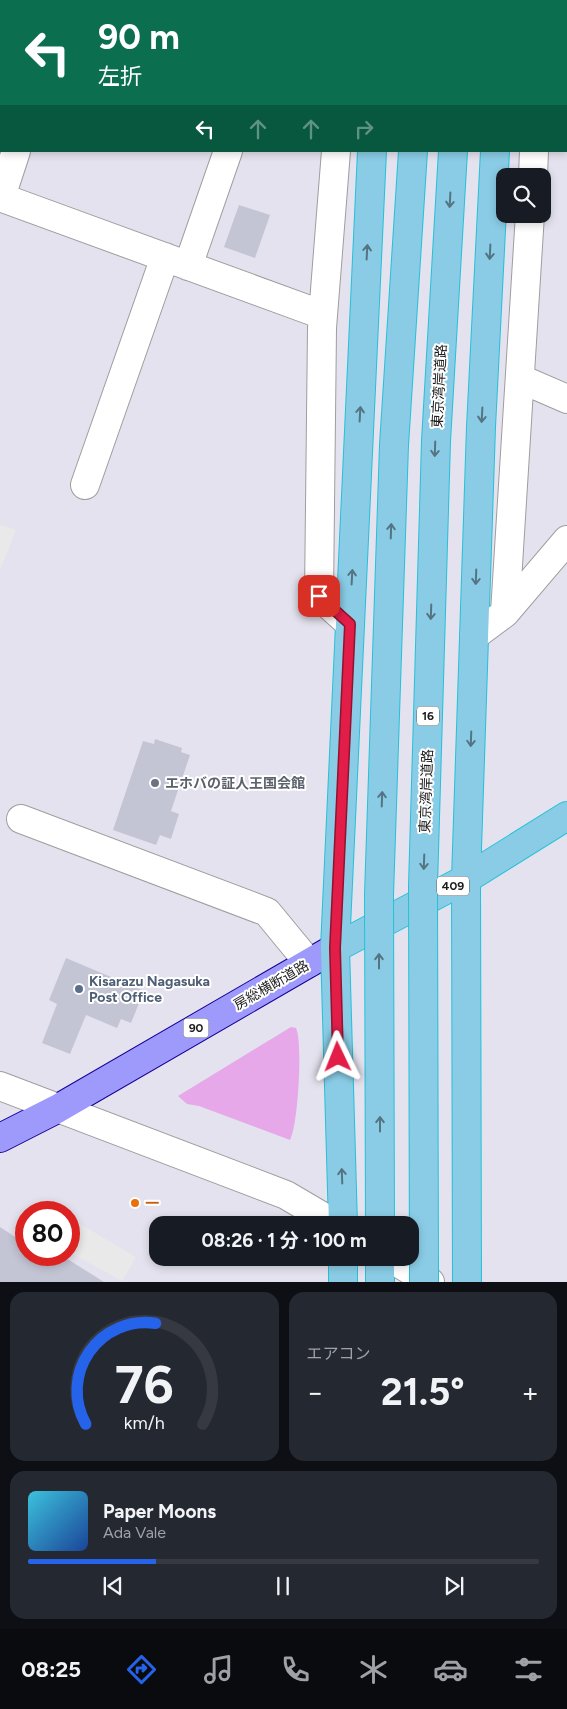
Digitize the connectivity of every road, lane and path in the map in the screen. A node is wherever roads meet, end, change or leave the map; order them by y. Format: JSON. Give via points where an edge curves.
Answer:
{"nodes":[{"id":1,"x":16,"y":152,"type":"edge"},
{"id":2,"x":228,"y":152,"type":"edge"},
{"id":3,"x":336,"y":152,"type":"edge"},
{"id":4,"x":372,"y":152,"type":"edge"},
{"id":5,"x":413,"y":152,"type":"edge"},
{"id":6,"x":453,"y":152,"type":"edge"},
{"id":7,"x":495,"y":152,"type":"edge"},
{"id":8,"x":534,"y":152,"type":"edge"},
{"id":9,"x":533,"y":168,"type":"edge"},
{"id":10,"x":0,"y":197,"type":"edge"},
{"id":11,"x":530,"y":223,"type":"edge"},
{"id":12,"x":177,"y":262,"type":"junction"},
{"id":13,"x":323,"y":315,"type":"junction"},
{"id":14,"x":521,"y":379,"type":"junction"},
{"id":15,"x":567,"y":399,"type":"edge"},
{"id":16,"x":86,"y":485,"type":"dead end"},
{"id":17,"x":567,"y":540,"type":"edge"},
{"id":18,"x":505,"y":613,"type":"junction"},
{"id":19,"x":350,"y":624,"type":"junction"},
{"id":20,"x":474,"y":636,"type":"junction"},
{"id":21,"x":567,"y":816,"type":"edge"},
{"id":22,"x":21,"y":819,"type":"dead end"},
{"id":23,"x":466,"y":879,"type":"junction"},
{"id":24,"x":335,"y":948,"type":"junction"},
{"id":25,"x":309,"y":963,"type":"junction"},
{"id":26,"x":0,"y":1086,"type":"edge"},
{"id":27,"x":57,"y":1108,"type":"junction"},
{"id":28,"x":0,"y":1138,"type":"edge"},
{"id":29,"x":321,"y":1216,"type":"edge"},
{"id":30,"x":343,"y":1216,"type":"edge"},
{"id":31,"x":380,"y":1216,"type":"edge"},
{"id":32,"x":343,"y":1266,"type":"edge"},
{"id":33,"x":380,"y":1266,"type":"edge"},
{"id":34,"x":403,"y":1266,"type":"edge"},
{"id":35,"x":343,"y":1282,"type":"edge"},
{"id":36,"x":380,"y":1282,"type":"edge"},
{"id":37,"x":424,"y":1282,"type":"edge"},
{"id":38,"x":430,"y":1282,"type":"edge"},
{"id":39,"x":467,"y":1282,"type":"edge"}],
"edges":[{"from":1,"to":10,"type":"street"},
{"from":2,"to":12,"type":"street"},
{"from":3,"to":13,"type":"street"},
{"from":19,"to":4,"type":"highway","one_way":true},
{"from":31,"to":5,"type":"highway","one_way":true,"bridge":true,"via":[[378,895],[394,445]]},
{"from":6,"to":37,"type":"highway","name":"東京湾岸道路","number":"16","one_way":true,"bridge":true,"via":[[436,441],[424,856]]},
{"from":7,"to":20,"type":"highway","one_way":true},
{"from":8,"to":9,"type":"street"},
{"from":10,"to":12,"type":"street"},
{"from":11,"to":14,"type":"street"},
{"from":12,"to":13,"type":"street"},
{"from":12,"to":16,"type":"street"},
{"from":13,"to":19,"type":"street","via":[[319,596]]},
{"from":14,"to":15,"type":"street"},
{"from":14,"to":18,"type":"street"},
{"from":17,"to":18,"type":"street"},
{"from":18,"to":20,"type":"street"},
{"from":19,"to":24,"type":"highway"},
{"from":20,"to":23,"type":"highway","one_way":true},
{"from":21,"to":23,"type":"highway","name":"房総横断道路","number":"409"},
{"from":22,"to":25,"type":"street","via":[[267,912]]},
{"from":23,"to":24,"type":"highway","name":"房総横断道路","number":"409"},
{"from":23,"to":39,"type":"highway"},
{"from":24,"to":25,"type":"main road","name":"房総横断道路","number":"90"},
{"from":30,"to":24,"type":"highway","one_way":true},
{"from":25,"to":27,"type":"main road","name":"房総横断道路","number":"90"},
{"from":26,"to":27,"type":"street"},
{"from":27,"to":28,"type":"main road","name":"房総横断道路","number":"90"},
{"from":27,"to":29,"type":"street","via":[[286,1195]]},
{"from":32,"to":35,"type":"highway"},
{"from":33,"to":36,"type":"highway"},
{"from":34,"to":38,"type":"street"}]}
